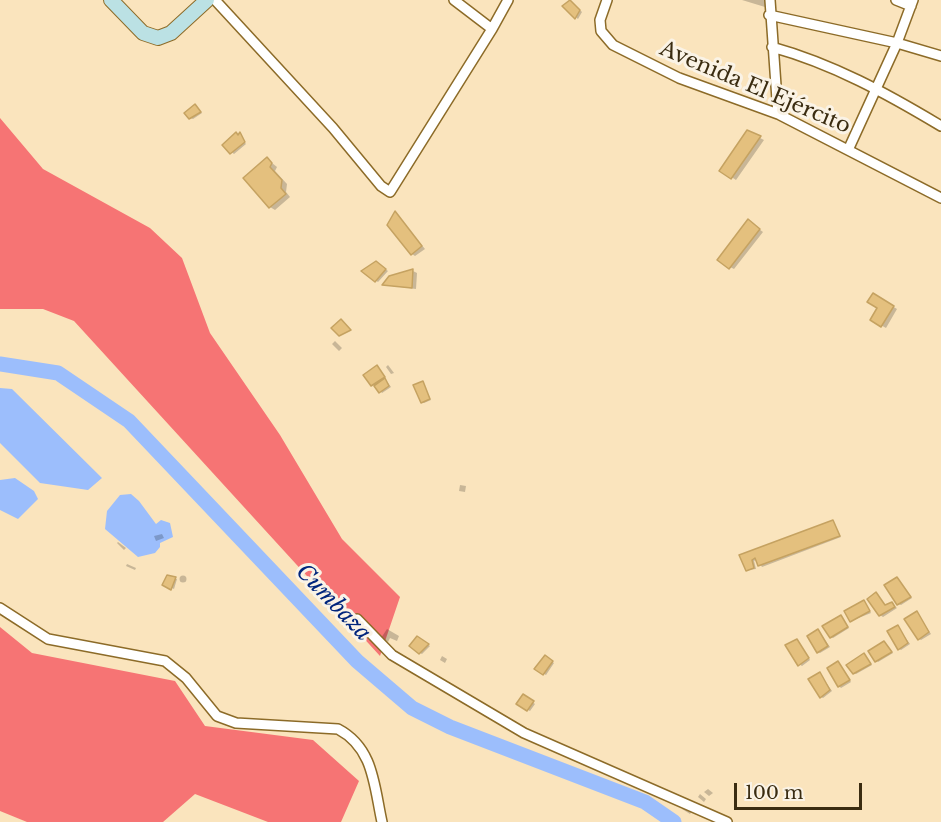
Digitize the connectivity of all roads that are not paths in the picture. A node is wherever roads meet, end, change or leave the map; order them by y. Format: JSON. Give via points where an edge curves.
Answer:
{"nodes":[{"id":1,"x":111,"y":0,"type":"edge"},
{"id":2,"x":207,"y":0,"type":"edge"},
{"id":3,"x":214,"y":0,"type":"edge"},
{"id":4,"x":454,"y":0,"type":"edge"},
{"id":5,"x":508,"y":0,"type":"edge"},
{"id":6,"x":607,"y":0,"type":"edge"},
{"id":7,"x":770,"y":0,"type":"edge"},
{"id":8,"x":896,"y":0,"type":"edge"},
{"id":9,"x":912,"y":3,"type":"edge"},
{"id":10,"x":769,"y":15,"type":"junction"},
{"id":11,"x":492,"y":29,"type":"junction"},
{"id":12,"x":897,"y":43,"type":"junction"},
{"id":13,"x":772,"y":47,"type":"junction"},
{"id":14,"x":941,"y":56,"type":"edge"},
{"id":15,"x":875,"y":87,"type":"junction"},
{"id":16,"x":778,"y":114,"type":"junction"},
{"id":17,"x":941,"y":126,"type":"edge"},
{"id":18,"x":849,"y":148,"type":"junction"},
{"id":19,"x":941,"y":198,"type":"edge"},
{"id":20,"x":0,"y":608,"type":"edge"},
{"id":21,"x":357,"y":619,"type":"dead end"},
{"id":22,"x":382,"y":822,"type":"edge"},
{"id":23,"x":727,"y":822,"type":"edge"}],
"edges":[{"from":1,"to":2,"type":"main road","via":[[143,33],[158,38],[171,33]]},
{"from":3,"to":11,"type":"street","via":[[390,192]]},
{"from":4,"to":11,"type":"street"},
{"from":5,"to":11,"type":"street"},
{"from":6,"to":16,"type":"street","name":"Avenida El Ejército","via":[[600,20],[603,37],[613,45],[679,78]]},
{"from":7,"to":10,"type":"street"},
{"from":8,"to":9,"type":"street"},
{"from":9,"to":12,"type":"street"},
{"from":10,"to":12,"type":"street"},
{"from":10,"to":13,"type":"street"},
{"from":12,"to":14,"type":"street"},
{"from":12,"to":15,"type":"street"},
{"from":13,"to":15,"type":"street","via":[[810,57]]},
{"from":13,"to":16,"type":"street"},
{"from":15,"to":17,"type":"street"},
{"from":15,"to":18,"type":"street"},
{"from":16,"to":18,"type":"street","name":"Avenida El Ejército"},
{"from":18,"to":19,"type":"street","name":"Avenida El Ejército"},
{"from":20,"to":22,"type":"street","via":[[48,639],[165,661],[186,678],[217,716],[236,723],[338,729],[353,737],[369,762]]},
{"from":21,"to":23,"type":"street","via":[[392,655],[524,733]]}]}
